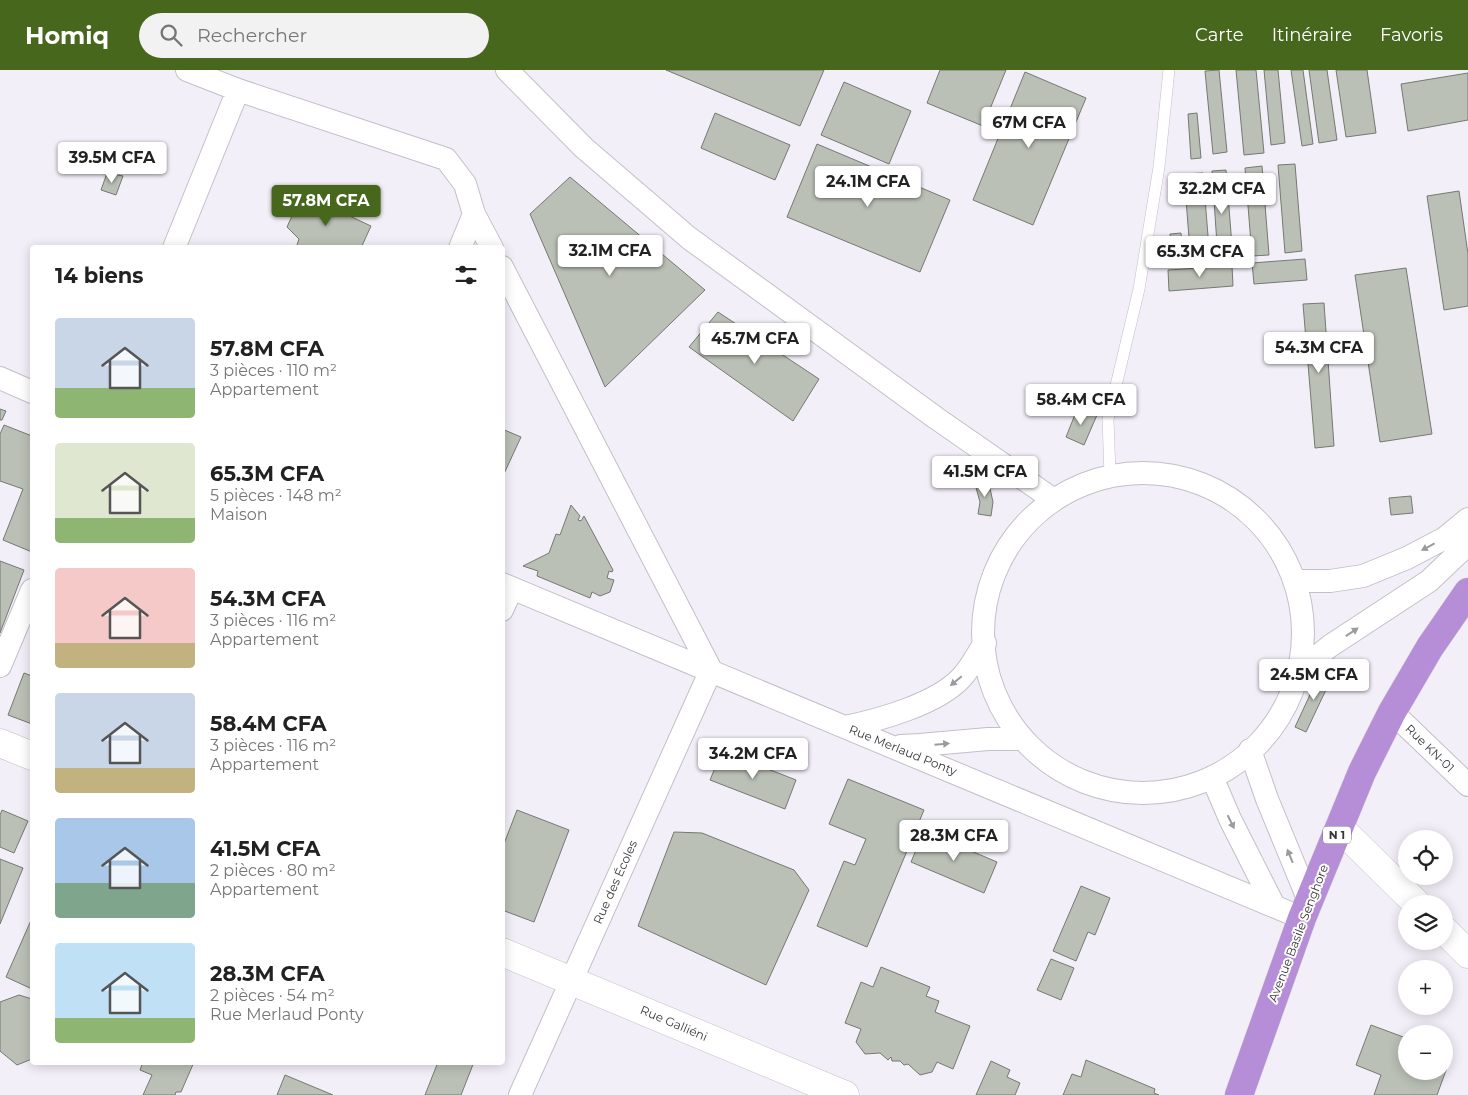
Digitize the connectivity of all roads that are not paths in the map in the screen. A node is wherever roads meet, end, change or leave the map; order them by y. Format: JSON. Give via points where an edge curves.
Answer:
{"nodes":[{"id":1,"x":187,"y":70,"type":"edge"},
{"id":2,"x":507,"y":70,"type":"edge"},
{"id":3,"x":1169,"y":70,"type":"edge"},
{"id":4,"x":238,"y":90,"type":"junction"},
{"id":5,"x":474,"y":214,"type":"junction"},
{"id":6,"x":175,"y":245,"type":"edge"},
{"id":7,"x":461,"y":245,"type":"edge"},
{"id":8,"x":490,"y":245,"type":"edge"},
{"id":9,"x":505,"y":273,"type":"edge"},
{"id":10,"x":0,"y":378,"type":"edge"},
{"id":11,"x":30,"y":391,"type":"edge"},
{"id":12,"x":1110,"y":475,"type":"junction"},
{"id":13,"x":1054,"y":500,"type":"junction"},
{"id":14,"x":1468,"y":519,"type":"edge"},
{"id":15,"x":1468,"y":544,"type":"edge"},
{"id":16,"x":1295,"y":581,"type":"junction"},
{"id":17,"x":507,"y":586,"type":"edge"},
{"id":18,"x":1468,"y":592,"type":"edge"},
{"id":19,"x":30,"y":595,"type":"edge"},
{"id":20,"x":985,"y":642,"type":"junction"},
{"id":21,"x":0,"y":666,"type":"edge"},
{"id":22,"x":711,"y":670,"type":"junction"},
{"id":23,"x":1299,"y":671,"type":"junction"},
{"id":24,"x":1392,"y":712,"type":"junction"},
{"id":25,"x":845,"y":727,"type":"junction"},
{"id":26,"x":1021,"y":739,"type":"junction"},
{"id":27,"x":0,"y":742,"type":"edge"},
{"id":28,"x":893,"y":746,"type":"junction"},
{"id":29,"x":1250,"y":750,"type":"junction"},
{"id":30,"x":30,"y":755,"type":"edge"},
{"id":31,"x":1212,"y":777,"type":"junction"},
{"id":32,"x":1468,"y":784,"type":"edge"},
{"id":33,"x":1340,"y":828,"type":"junction"},
{"id":34,"x":1408,"y":895,"type":"edge"},
{"id":35,"x":1274,"y":906,"type":"junction"},
{"id":36,"x":1306,"y":909,"type":"junction"},
{"id":37,"x":1453,"y":939,"type":"edge"},
{"id":38,"x":505,"y":953,"type":"edge"},
{"id":39,"x":1468,"y":954,"type":"edge"},
{"id":40,"x":570,"y":980,"type":"junction"},
{"id":41,"x":520,"y":1095,"type":"edge"},
{"id":42,"x":845,"y":1095,"type":"edge"},
{"id":43,"x":1238,"y":1095,"type":"edge"}],
"edges":[{"from":1,"to":4,"type":"street"},
{"from":2,"to":13,"type":"street","via":[[584,148],[689,238]]},
{"from":3,"to":12,"type":"lane","via":[[1159,168],[1139,289],[1108,420]]},
{"from":4,"to":5,"type":"street","via":[[446,159],[465,184]]},
{"from":4,"to":6,"type":"street"},
{"from":5,"to":7,"type":"street"},
{"from":5,"to":8,"type":"street"},
{"from":9,"to":22,"type":"street"},
{"from":10,"to":11,"type":"street"},
{"from":12,"to":13,"type":"street","via":[[1082,484]]},
{"from":12,"to":16,"type":"street","via":[[1140,472],[1183,477],[1210,487],[1244,508],[1276,543]]},
{"from":13,"to":20,"type":"street","via":[[1023,527],[996,570],[983,616]]},
{"from":14,"to":16,"type":"street","one_way":true,"via":[[1445,538],[1363,576],[1330,582]]},
{"from":23,"to":15,"type":"street","one_way":true,"via":[[1330,646],[1429,581]]},
{"from":16,"to":23,"type":"street","via":[[1303,625]]},
{"from":17,"to":22,"type":"street","name":"Rue Merlaud Ponty"},
{"from":18,"to":24,"type":"highway","name":"Avenue Basile Senghore","number":"N 1","via":[[1430,647]]},
{"from":19,"to":21,"type":"street"},
{"from":20,"to":25,"type":"street","one_way":true,"via":[[961,678],[936,697],[873,722]]},
{"from":20,"to":26,"type":"street","via":[[986,672],[1000,707]]},
{"from":22,"to":25,"type":"street","name":"Rue Merlaud Ponty"},
{"from":22,"to":40,"type":"street","name":"Rue des Écoles"},
{"from":23,"to":29,"type":"street","via":[[1274,726]]},
{"from":24,"to":32,"type":"street","name":"Rue KN-01"},
{"from":24,"to":33,"type":"highway","name":"Avenue Basile Senghore","number":"N 1","via":[[1362,772]]},
{"from":25,"to":28,"type":"street","name":"Rue Merlaud Ponty"},
{"from":28,"to":26,"type":"street","one_way":true},
{"from":26,"to":31,"type":"street","via":[[1046,763],[1096,787],[1140,795],[1195,786]]},
{"from":27,"to":30,"type":"street"},
{"from":28,"to":35,"type":"street","name":"Rue Merlaud Ponty"},
{"from":29,"to":31,"type":"street","via":[[1235,765]]},
{"from":36,"to":29,"type":"street","one_way":true},
{"from":31,"to":35,"type":"street","one_way":true},
{"from":33,"to":34,"type":"street"},
{"from":33,"to":36,"type":"highway","name":"Avenue Basile Senghore","number":"N 1"},
{"from":35,"to":36,"type":"street","name":"Rue Merlaud Ponty"},
{"from":36,"to":43,"type":"highway","name":"Avenue Basile Senghore","number":"N 1"},
{"from":37,"to":39,"type":"street"},
{"from":38,"to":40,"type":"street","name":"Rue Galliéni"},
{"from":40,"to":41,"type":"street","name":"Rue des Écoles"},
{"from":40,"to":42,"type":"street","name":"Rue Galliéni"}]}
